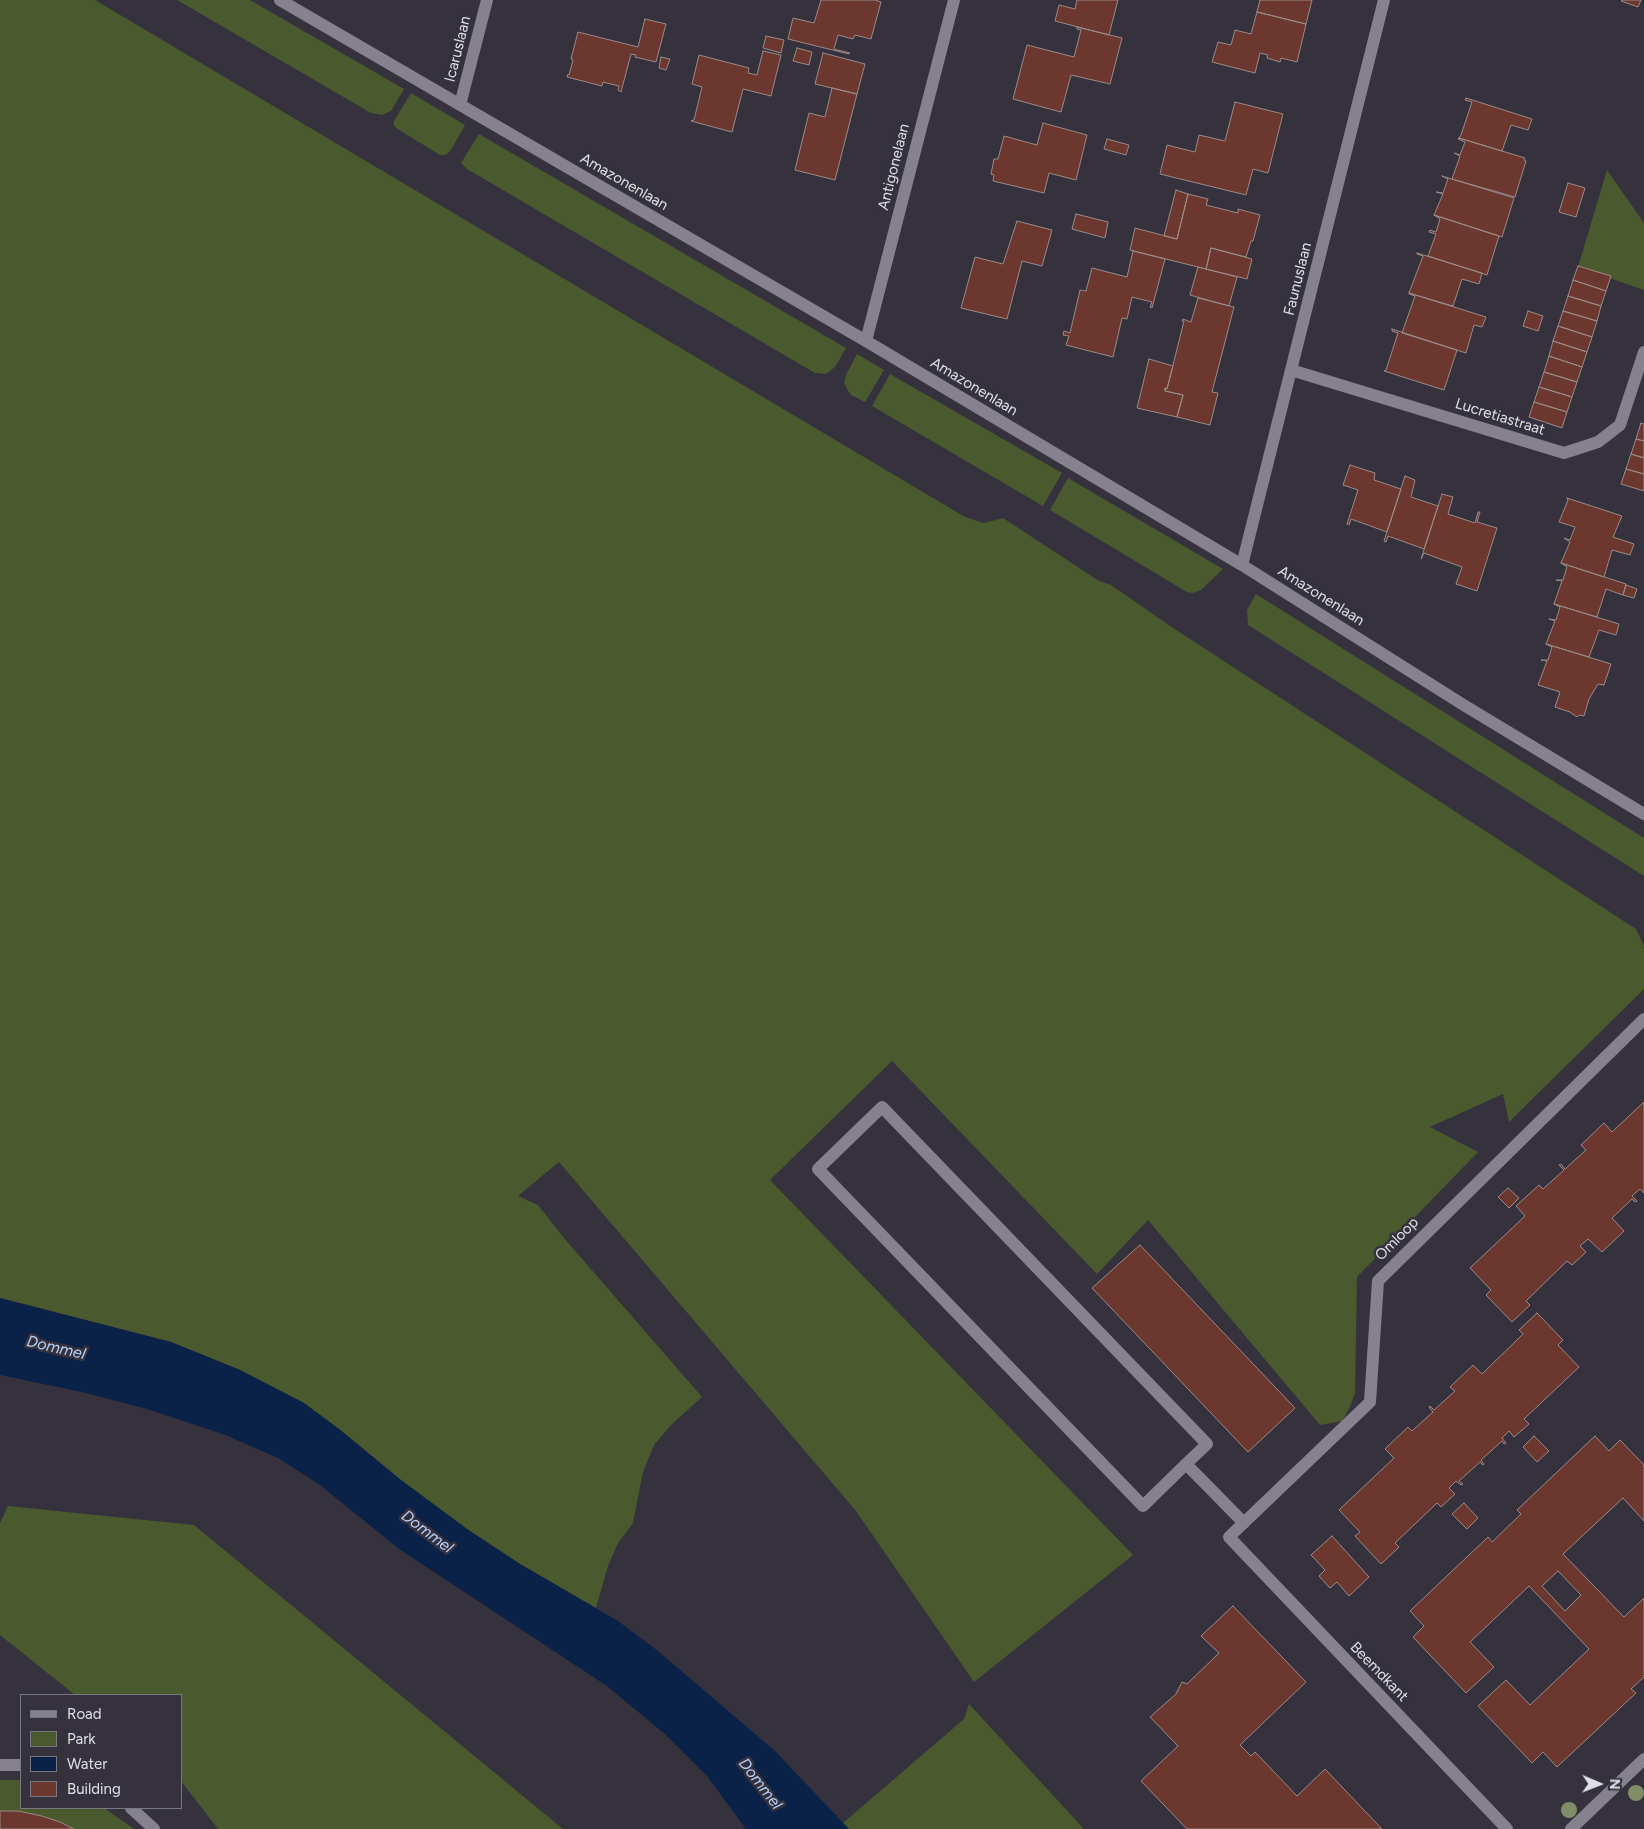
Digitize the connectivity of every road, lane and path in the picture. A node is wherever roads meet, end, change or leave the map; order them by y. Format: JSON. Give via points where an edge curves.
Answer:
{"nodes":[{"id":1,"x":280,"y":0,"type":"edge"},
{"id":2,"x":487,"y":0,"type":"edge"},
{"id":3,"x":954,"y":0,"type":"edge"},
{"id":4,"x":1384,"y":0,"type":"edge"},
{"id":5,"x":460,"y":105,"type":"junction"},
{"id":6,"x":866,"y":341,"type":"junction"},
{"id":7,"x":1644,"y":352,"type":"edge"},
{"id":8,"x":1291,"y":370,"type":"junction"},
{"id":9,"x":1242,"y":565,"type":"junction"},
{"id":10,"x":1644,"y":814,"type":"edge"},
{"id":11,"x":1644,"y":1019,"type":"edge"},
{"id":12,"x":1186,"y":1464,"type":"junction"},
{"id":13,"x":1244,"y":1523,"type":"junction"},
{"id":14,"x":1229,"y":1537,"type":"joint"},
{"id":15,"x":1644,"y":1759,"type":"edge"},
{"id":16,"x":0,"y":1765,"type":"edge"},
{"id":17,"x":20,"y":1765,"type":"edge"},
{"id":18,"x":133,"y":1809,"type":"edge"},
{"id":19,"x":154,"y":1829,"type":"edge"},
{"id":20,"x":1506,"y":1829,"type":"edge"},
{"id":21,"x":1571,"y":1829,"type":"edge"}],
"edges":[{"from":1,"to":5,"type":"street","name":"Amazonenlaan"},
{"from":2,"to":5,"type":"street","name":"Icaruslaan"},
{"from":3,"to":6,"type":"street","name":"Antigonelaan"},
{"from":4,"to":8,"type":"street","name":"Faunuslaan"},
{"from":5,"to":6,"type":"street","name":"Amazonenlaan"},
{"from":6,"to":9,"type":"street","name":"Amazonenlaan"},
{"from":7,"to":8,"type":"street","name":"Lucretiastraat","via":[[1620,426],[1598,442],[1564,453]]},
{"from":8,"to":9,"type":"street","name":"Faunuslaan"},
{"from":9,"to":10,"type":"street","name":"Amazonenlaan"},
{"from":11,"to":13,"type":"street","name":"Omloop","via":[[1378,1281],[1370,1402]]},
{"from":12,"to":12,"type":"street","via":[[1207,1444],[882,1107],[818,1169],[1143,1506]]},
{"from":12,"to":13,"type":"street"},
{"from":13,"to":14,"type":"street","name":"Omloop"},
{"from":14,"to":20,"type":"street","name":"Beemdkant"},
{"from":15,"to":21,"type":"street"},
{"from":16,"to":17,"type":"street"},
{"from":18,"to":19,"type":"street"}]}
